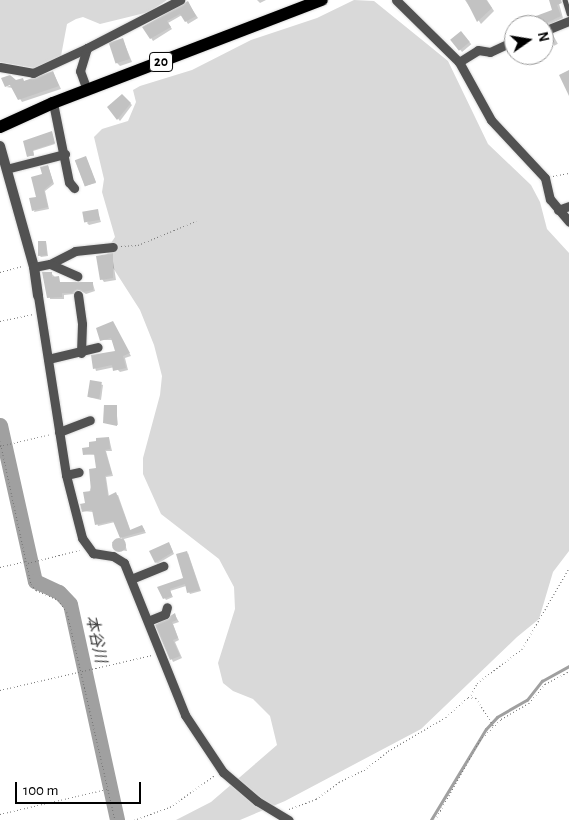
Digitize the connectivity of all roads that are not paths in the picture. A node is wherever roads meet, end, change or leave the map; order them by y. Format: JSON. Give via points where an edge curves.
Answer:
{"nodes":[{"id":1,"x":180,"y":0,"type":"edge"},
{"id":2,"x":322,"y":0,"type":"edge"},
{"id":3,"x":396,"y":0,"type":"edge"},
{"id":4,"x":565,"y":0,"type":"edge"},
{"id":5,"x":569,"y":13,"type":"edge"},
{"id":6,"x":569,"y":21,"type":"edge"},
{"id":7,"x":554,"y":27,"type":"edge"},
{"id":8,"x":504,"y":46,"type":"edge"},
{"id":9,"x":87,"y":48,"type":"junction"},
{"id":10,"x":459,"y":62,"type":"junction"},
{"id":11,"x":0,"y":67,"type":"edge"},
{"id":12,"x":87,"y":90,"type":"junction"},
{"id":13,"x":53,"y":103,"type":"junction"},
{"id":14,"x":0,"y":127,"type":"edge"},
{"id":15,"x":0,"y":146,"type":"edge"},
{"id":16,"x":65,"y":154,"type":"junction"},
{"id":17,"x":6,"y":169,"type":"junction"},
{"id":18,"x":74,"y":188,"type":"dead end"},
{"id":19,"x":569,"y":206,"type":"edge"},
{"id":20,"x":558,"y":210,"type":"junction"},
{"id":21,"x":569,"y":222,"type":"edge"},
{"id":22,"x":113,"y":247,"type":"road end"},
{"id":23,"x":50,"y":264,"type":"junction"},
{"id":24,"x":34,"y":265,"type":"junction"},
{"id":25,"x":77,"y":276,"type":"dead end"},
{"id":26,"x":78,"y":295,"type":"dead end"},
{"id":27,"x":38,"y":296,"type":"joint"},
{"id":28,"x":98,"y":347,"type":"dead end"},
{"id":29,"x":81,"y":353,"type":"junction"},
{"id":30,"x":48,"y":359,"type":"junction"},
{"id":31,"x":90,"y":420,"type":"dead end"},
{"id":32,"x":59,"y":432,"type":"junction"},
{"id":33,"x":79,"y":472,"type":"dead end"},
{"id":34,"x":66,"y":475,"type":"junction"},
{"id":35,"x":164,"y":566,"type":"dead end"},
{"id":36,"x":131,"y":579,"type":"junction"},
{"id":37,"x":167,"y":607,"type":"dead end"},
{"id":38,"x":148,"y":621,"type":"junction"},
{"id":39,"x":289,"y":820,"type":"edge"}],
"edges":[{"from":1,"to":9,"type":"street"},
{"from":2,"to":12,"type":"main road","number":"20"},
{"from":3,"to":10,"type":"street"},
{"from":4,"to":5,"type":"lane"},
{"from":6,"to":7,"type":"street"},
{"from":8,"to":10,"type":"street","via":[[490,52],[478,50]]},
{"from":9,"to":11,"type":"street","via":[[33,73]]},
{"from":9,"to":12,"type":"street","via":[[80,71]]},
{"from":10,"to":20,"type":"street","via":[[491,120],[545,178],[550,199]]},
{"from":12,"to":13,"type":"main road","number":"20"},
{"from":13,"to":14,"type":"main road","number":"20"},
{"from":13,"to":16,"type":"street"},
{"from":15,"to":17,"type":"street"},
{"from":16,"to":17,"type":"street"},
{"from":16,"to":18,"type":"street","via":[[69,182]]},
{"from":17,"to":24,"type":"street"},
{"from":19,"to":20,"type":"street"},
{"from":20,"to":21,"type":"street"},
{"from":22,"to":23,"type":"street","via":[[75,251]]},
{"from":23,"to":24,"type":"street"},
{"from":23,"to":25,"type":"street"},
{"from":24,"to":27,"type":"street"},
{"from":26,"to":29,"type":"street"},
{"from":27,"to":30,"type":"street"},
{"from":28,"to":29,"type":"street"},
{"from":29,"to":30,"type":"street"},
{"from":30,"to":32,"type":"street"},
{"from":31,"to":32,"type":"street"},
{"from":32,"to":34,"type":"street"},
{"from":33,"to":34,"type":"street"},
{"from":34,"to":36,"type":"street","via":[[76,522],[87,548],[93,553],[119,559]]},
{"from":35,"to":36,"type":"street"},
{"from":36,"to":38,"type":"street"},
{"from":37,"to":38,"type":"street","via":[[165,614]]},
{"from":38,"to":39,"type":"street","via":[[185,715],[222,771],[257,801]]}]}
